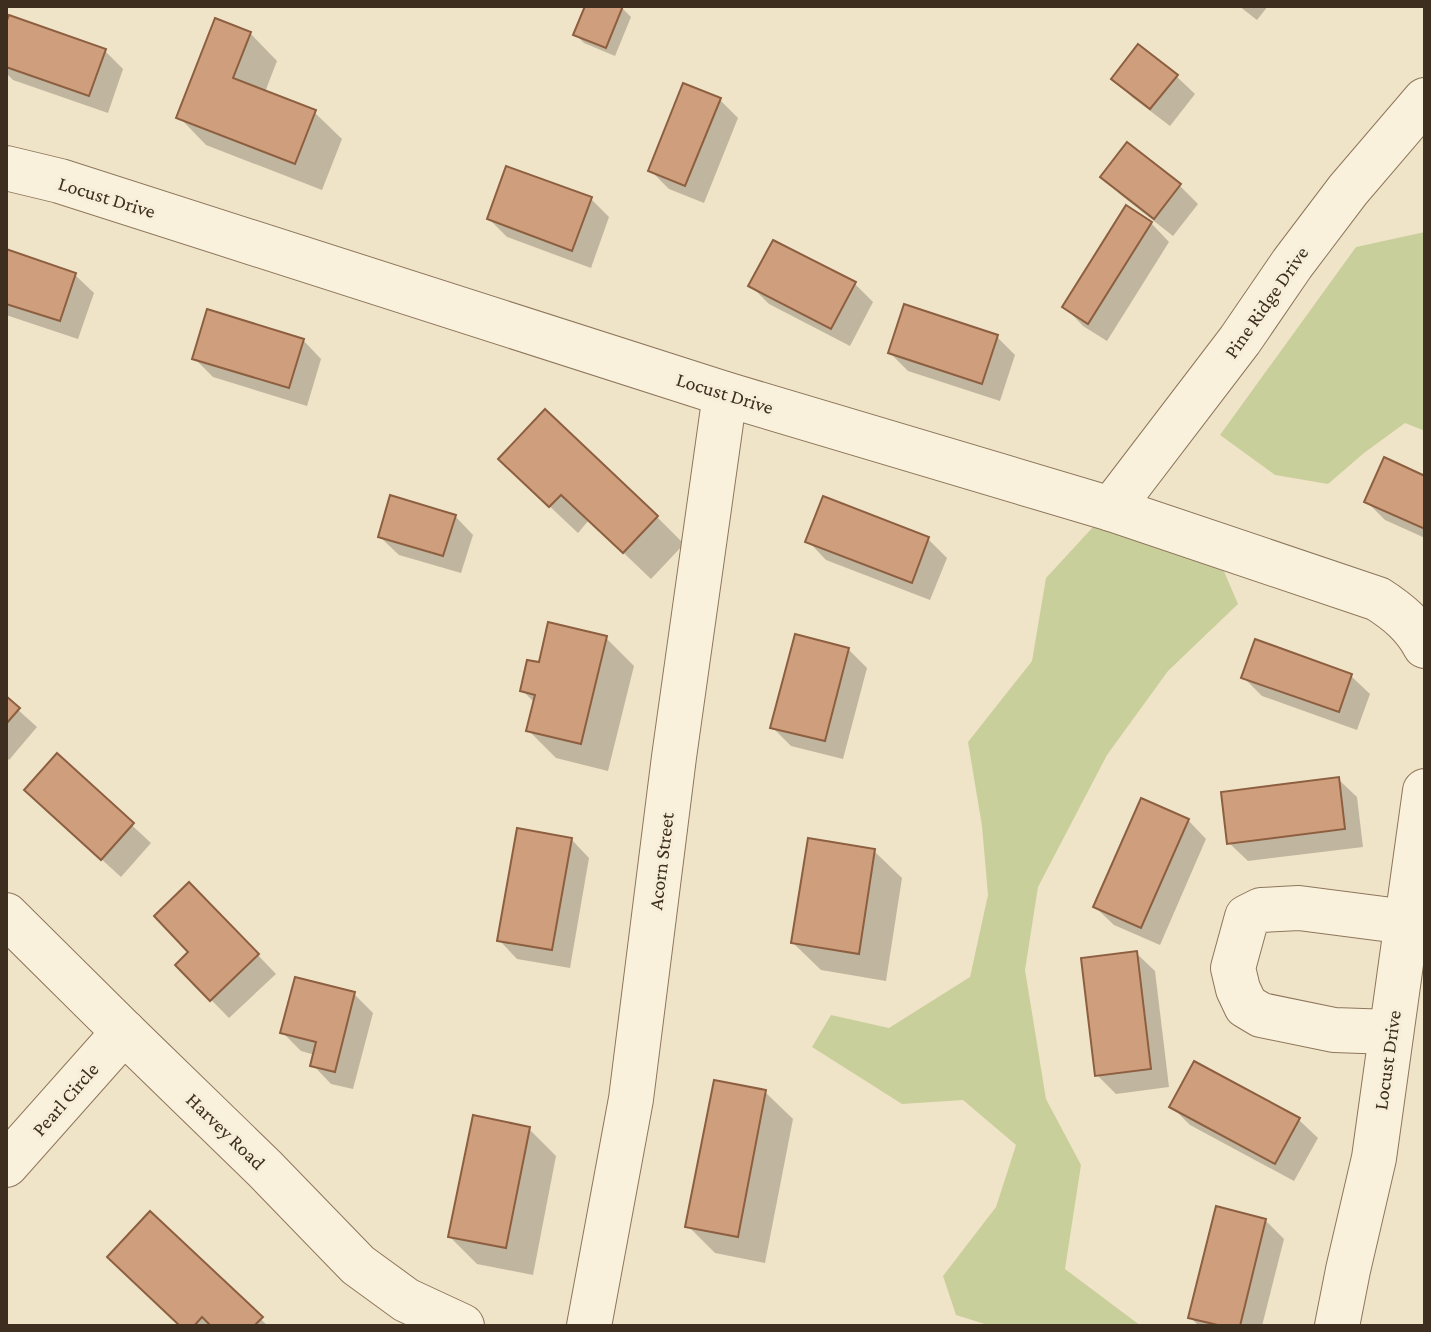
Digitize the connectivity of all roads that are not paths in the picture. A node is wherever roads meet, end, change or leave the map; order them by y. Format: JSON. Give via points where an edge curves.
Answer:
{"nodes":[{"id":1,"x":1425,"y":100,"type":"edge"},
{"id":2,"x":6,"y":168,"type":"edge"},
{"id":3,"x":725,"y":394,"type":"junction"},
{"id":4,"x":1111,"y":509,"type":"junction"},
{"id":5,"x":1425,"y":646,"type":"edge"},
{"id":6,"x":1425,"y":791,"type":"edge"},
{"id":7,"x":6,"y":915,"type":"edge"},
{"id":8,"x":1407,"y":922,"type":"junction"},
{"id":9,"x":124,"y":1032,"type":"junction"},
{"id":10,"x":1391,"y":1032,"type":"junction"},
{"id":11,"x":6,"y":1165,"type":"edge"},
{"id":12,"x":462,"y":1326,"type":"edge"},
{"id":13,"x":589,"y":1326,"type":"edge"},
{"id":14,"x":1337,"y":1326,"type":"edge"}],
"edges":[{"from":1,"to":4,"type":"street","name":"Pine Ridge Drive","via":[[1339,202]]},
{"from":2,"to":3,"type":"street","name":"Locust Drive"},
{"from":3,"to":4,"type":"street","name":"Locust Drive"},
{"from":3,"to":13,"type":"street","name":"Acorn Street","via":[[631,1099]]},
{"from":4,"to":5,"type":"street","name":"Locust Drive","via":[[1378,599],[1400,614]]},
{"from":6,"to":8,"type":"street","name":"Locust Drive"},
{"from":7,"to":9,"type":"street","name":"Harvey Road"},
{"from":8,"to":10,"type":"street","name":"Locust Drive"},
{"from":8,"to":10,"type":"street","via":[[1299,908],[1261,910],[1247,917],[1233,968],[1246,1006],[1261,1015],[1334,1030]]},
{"from":9,"to":11,"type":"street","name":"Pearl Circle"},
{"from":9,"to":12,"type":"street","name":"Harvey Road","via":[[358,1265],[406,1300]]},
{"from":10,"to":14,"type":"street","name":"Locust Drive","via":[[1374,1158]]}]}
